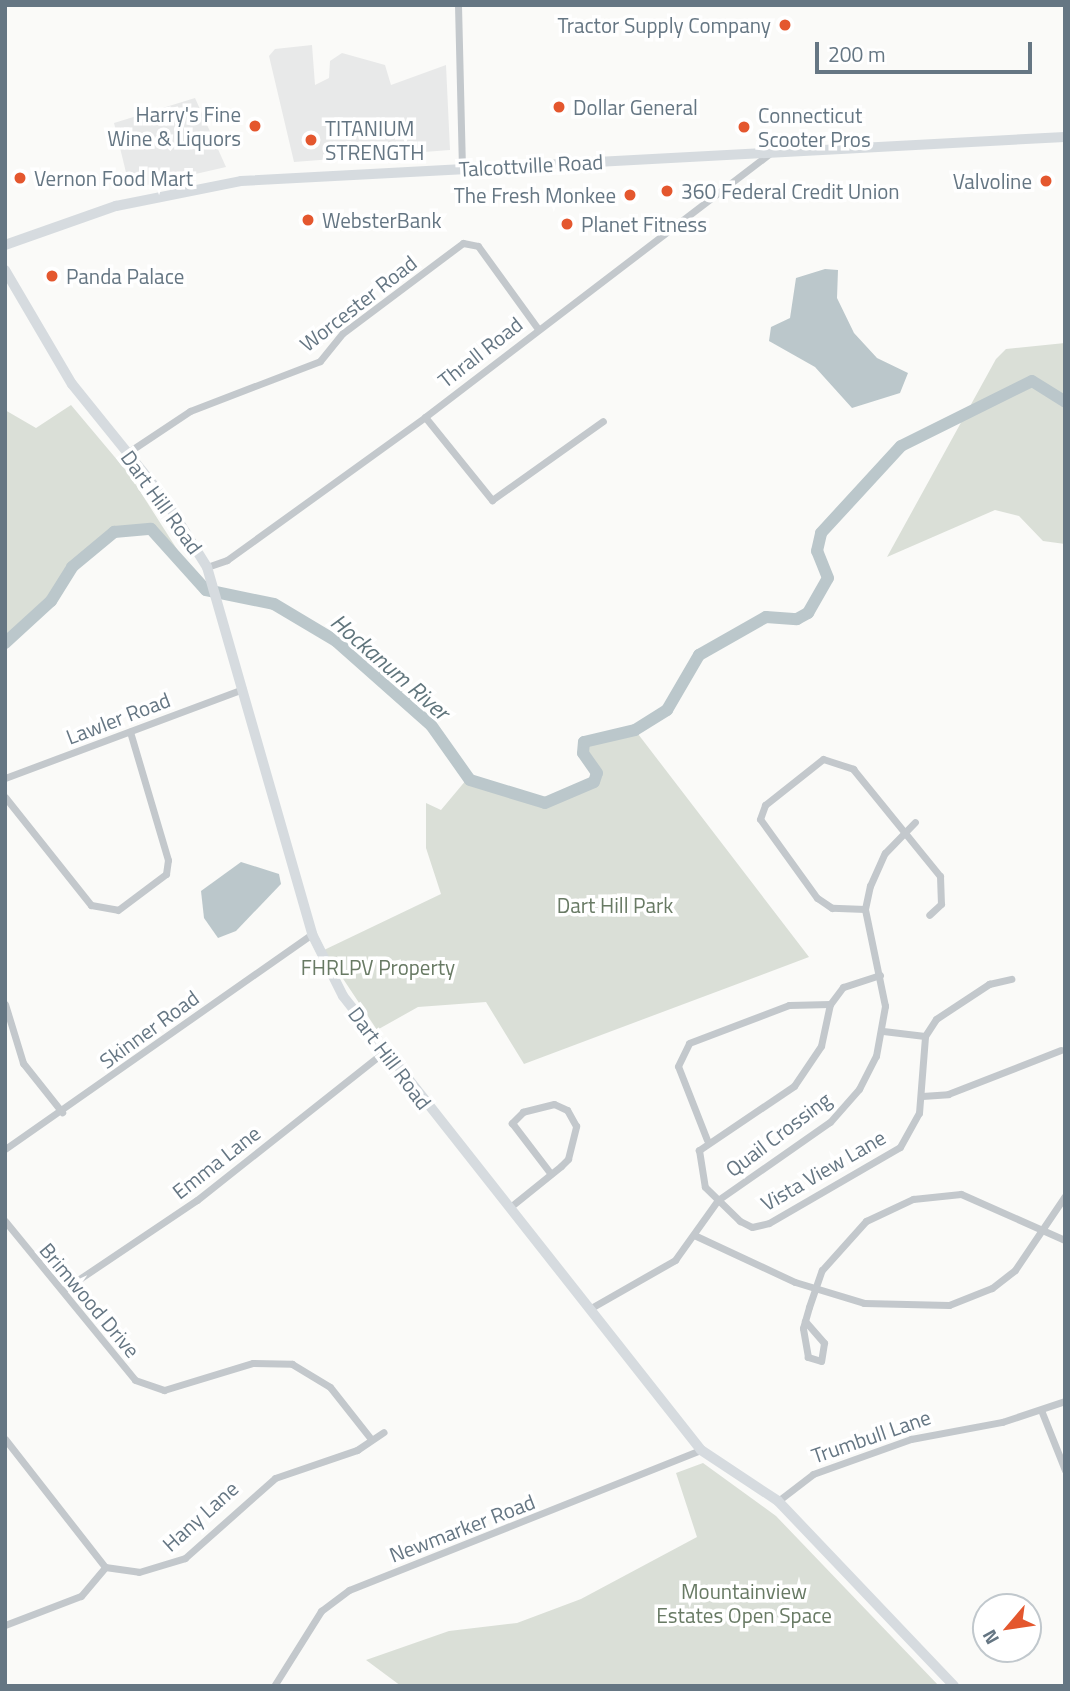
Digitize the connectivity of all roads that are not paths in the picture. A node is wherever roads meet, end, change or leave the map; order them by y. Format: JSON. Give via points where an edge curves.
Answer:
{"nodes":[{"id":1,"x":458,"y":5,"type":"edge"},
{"id":2,"x":1065,"y":137,"type":"edge"},
{"id":3,"x":769,"y":154,"type":"junction"},
{"id":4,"x":462,"y":167,"type":"junction"},
{"id":5,"x":5,"y":245,"type":"edge"},
{"id":6,"x":5,"y":270,"type":"edge"},
{"id":7,"x":538,"y":329,"type":"junction"},
{"id":8,"x":425,"y":417,"type":"junction"},
{"id":9,"x":603,"y":421,"type":"dead end"},
{"id":10,"x":127,"y":453,"type":"junction"},
{"id":11,"x":207,"y":567,"type":"junction"},
{"id":12,"x":243,"y":689,"type":"junction"},
{"id":13,"x":130,"y":732,"type":"junction"},
{"id":14,"x":5,"y":778,"type":"edge"},
{"id":15,"x":5,"y":797,"type":"edge"},
{"id":16,"x":915,"y":822,"type":"dead end"},
{"id":17,"x":905,"y":831,"type":"junction"},
{"id":18,"x":865,"y":909,"type":"junction"},
{"id":19,"x":929,"y":915,"type":"dead end"},
{"id":20,"x":312,"y":934,"type":"junction"},
{"id":21,"x":880,"y":975,"type":"junction"},
{"id":22,"x":1011,"y":979,"type":"dead end"},
{"id":23,"x":5,"y":1004,"type":"edge"},
{"id":24,"x":830,"y":1004,"type":"junction"},
{"id":25,"x":883,"y":1031,"type":"junction"},
{"id":26,"x":925,"y":1036,"type":"junction"},
{"id":27,"x":1061,"y":1049,"type":"dead end"},
{"id":28,"x":384,"y":1052,"type":"junction"},
{"id":29,"x":922,"y":1096,"type":"junction"},
{"id":30,"x":62,"y":1112,"type":"junction"},
{"id":31,"x":707,"y":1140,"type":"junction"},
{"id":32,"x":5,"y":1149,"type":"edge"},
{"id":33,"x":551,"y":1174,"type":"junction"},
{"id":34,"x":1065,"y":1196,"type":"edge"},
{"id":35,"x":718,"y":1200,"type":"junction"},
{"id":36,"x":509,"y":1208,"type":"junction"},
{"id":37,"x":5,"y":1221,"type":"edge"},
{"id":38,"x":1040,"y":1234,"type":"junction"},
{"id":39,"x":694,"y":1236,"type":"junction"},
{"id":40,"x":1065,"y":1240,"type":"edge"},
{"id":41,"x":817,"y":1288,"type":"junction"},
{"id":42,"x":63,"y":1290,"type":"junction"},
{"id":43,"x":591,"y":1308,"type":"junction"},
{"id":44,"x":805,"y":1321,"type":"junction"},
{"id":45,"x":1065,"y":1401,"type":"edge"},
{"id":46,"x":1041,"y":1410,"type":"junction"},
{"id":47,"x":384,"y":1432,"type":"dead end"},
{"id":48,"x":5,"y":1439,"type":"edge"},
{"id":49,"x":371,"y":1440,"type":"junction"},
{"id":50,"x":701,"y":1450,"type":"junction"},
{"id":51,"x":1065,"y":1470,"type":"edge"},
{"id":52,"x":778,"y":1501,"type":"junction"},
{"id":53,"x":105,"y":1567,"type":"junction"},
{"id":54,"x":5,"y":1625,"type":"edge"},
{"id":55,"x":274,"y":1686,"type":"edge"},
{"id":56,"x":954,"y":1686,"type":"edge"}],
"edges":[{"from":1,"to":4,"type":"street"},
{"from":2,"to":3,"type":"main road","name":"Talcottville Road"},
{"from":3,"to":4,"type":"main road","name":"Talcottville Road"},
{"from":3,"to":7,"type":"street","name":"Thrall Road"},
{"from":4,"to":5,"type":"main road","name":"Talcottville Road","via":[[241,181],[116,206]]},
{"from":6,"to":10,"type":"main road","name":"Dart Hill Road","via":[[72,384]]},
{"from":7,"to":8,"type":"street","name":"Thrall Road"},
{"from":7,"to":10,"type":"street","name":"Worcester Road","via":[[478,246],[463,243],[343,333],[320,361],[190,411]]},
{"from":8,"to":9,"type":"street","via":[[492,499]]},
{"from":8,"to":11,"type":"street","name":"Thrall Road","via":[[227,560]]},
{"from":10,"to":11,"type":"main road","name":"Dart Hill Road"},
{"from":11,"to":12,"type":"main road","name":"Dart Hill Road"},
{"from":12,"to":13,"type":"street","name":"Lawler Road"},
{"from":12,"to":20,"type":"main road","name":"Dart Hill Road"},
{"from":13,"to":14,"type":"street","name":"Lawler Road"},
{"from":13,"to":15,"type":"street","via":[[168,860],[166,874],[117,910],[91,905]]},
{"from":16,"to":17,"type":"street","name":"Quail Crossing"},
{"from":17,"to":18,"type":"street","name":"Quail Crossing","via":[[876,870]]},
{"from":17,"to":18,"type":"street","via":[[836,758],[823,759],[765,805],[761,819],[768,834],[817,898],[832,908]]},
{"from":17,"to":19,"type":"street","via":[[945,889]]},
{"from":18,"to":21,"type":"street","name":"Quail Crossing"},
{"from":20,"to":28,"type":"main road","name":"Dart Hill Road","via":[[343,996]]},
{"from":20,"to":30,"type":"street","name":"Skinner Road"},
{"from":21,"to":24,"type":"street","via":[[843,987]]},
{"from":21,"to":25,"type":"street","name":"Quail Crossing"},
{"from":22,"to":26,"type":"street","via":[[989,984],[953,1004]]},
{"from":23,"to":30,"type":"street","via":[[23,1063]]},
{"from":24,"to":31,"type":"street","via":[[810,1068],[776,1099]]},
{"from":24,"to":31,"type":"street","via":[[789,1006],[689,1043],[678,1066]]},
{"from":25,"to":26,"type":"street"},
{"from":25,"to":35,"type":"street","name":"Quail Crossing","via":[[869,1071],[846,1106]]},
{"from":26,"to":29,"type":"street","name":"Vista View Lane"},
{"from":27,"to":29,"type":"street","via":[[948,1094]]},
{"from":28,"to":36,"type":"main road","name":"Dart Hill Road"},
{"from":28,"to":42,"type":"street","name":"Emma Lane","via":[[198,1200]]},
{"from":29,"to":35,"type":"street","name":"Vista View Lane","via":[[900,1147],[769,1223],[752,1227]]},
{"from":30,"to":32,"type":"street","name":"Skinner Road"},
{"from":31,"to":35,"type":"street","via":[[697,1170]]},
{"from":33,"to":33,"type":"street","via":[[568,1159],[575,1134],[573,1119],[554,1104],[523,1112],[512,1123]]},
{"from":33,"to":36,"type":"street"},
{"from":34,"to":38,"type":"street"},
{"from":35,"to":39,"type":"street","name":"Quail Crossing"},
{"from":36,"to":43,"type":"main road","name":"Dart Hill Road"},
{"from":37,"to":42,"type":"street","name":"Brimwood Drive"},
{"from":38,"to":40,"type":"street"},
{"from":38,"to":41,"type":"street","via":[[1015,1270],[992,1288],[949,1305],[864,1303]]},
{"from":38,"to":41,"type":"street","via":[[961,1194],[926,1196],[866,1221],[839,1245]]},
{"from":39,"to":41,"type":"street"},
{"from":39,"to":43,"type":"street","name":"Quail Crossing","via":[[662,1270]]},
{"from":41,"to":44,"type":"street"},
{"from":42,"to":49,"type":"street","name":"Brimwood Drive","via":[[118,1364],[145,1387],[181,1388],[253,1363],[292,1364],[330,1387]]},
{"from":43,"to":50,"type":"main road","name":"Dart Hill Road"},
{"from":44,"to":44,"type":"street","via":[[824,1343],[821,1361],[808,1357]]},
{"from":45,"to":46,"type":"street","name":"Trumbull Lane"},
{"from":46,"to":51,"type":"street"},
{"from":46,"to":52,"type":"street","name":"Trumbull Lane","via":[[898,1443],[813,1474]]},
{"from":47,"to":49,"type":"street","name":"Hany Lane"},
{"from":48,"to":53,"type":"street"},
{"from":49,"to":53,"type":"street","name":"Hany Lane","via":[[254,1491],[172,1565],[139,1572]]},
{"from":50,"to":52,"type":"main road","name":"Dart Hill Road"},
{"from":50,"to":55,"type":"street","name":"Newmarker Road","via":[[349,1590],[321,1611]]},
{"from":52,"to":56,"type":"main road","name":"Dart Hill Road"},
{"from":53,"to":54,"type":"street","via":[[81,1596]]}]}
